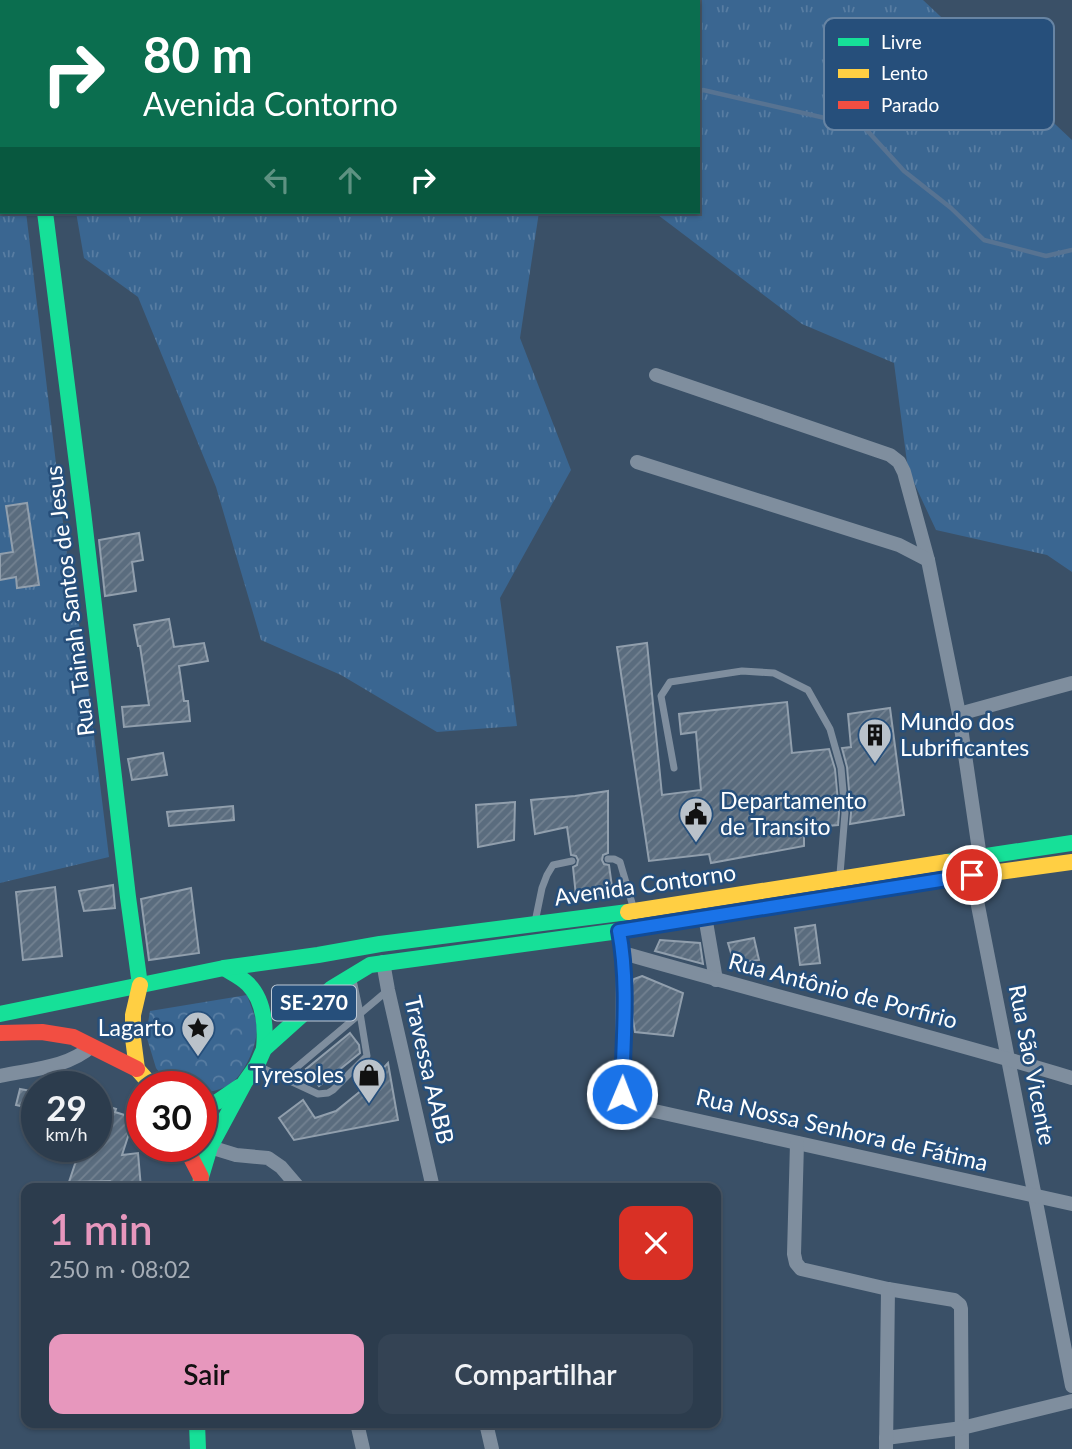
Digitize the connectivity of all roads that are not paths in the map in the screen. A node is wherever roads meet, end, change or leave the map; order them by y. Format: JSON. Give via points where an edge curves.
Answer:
{"nodes":[{"id":1,"x":46,"y":214,"type":"edge"},
{"id":2,"x":656,"y":375,"type":"dead end"},
{"id":3,"x":637,"y":462,"type":"dead end"},
{"id":4,"x":928,"y":560,"type":"junction"},
{"id":5,"x":1072,"y":683,"type":"edge"},
{"id":6,"x":959,"y":714,"type":"junction"},
{"id":7,"x":674,"y":768,"type":"dead end"},
{"id":8,"x":1072,"y":843,"type":"edge"},
{"id":9,"x":980,"y":857,"type":"junction"},
{"id":10,"x":608,"y":859,"type":"dead end"},
{"id":11,"x":572,"y":861,"type":"dead end"},
{"id":12,"x":1072,"y":862,"type":"edge"},
{"id":13,"x":972,"y":875,"type":"junction"},
{"id":14,"x":839,"y":878,"type":"junction"},
{"id":15,"x":635,"y":911,"type":"junction"},
{"id":16,"x":705,"y":916,"type":"junction"},
{"id":17,"x":534,"y":924,"type":"junction"},
{"id":18,"x":619,"y":931,"type":"junction"},
{"id":19,"x":623,"y":953,"type":"junction"},
{"id":20,"x":377,"y":963,"type":"junction"},
{"id":21,"x":224,"y":968,"type":"junction"},
{"id":22,"x":352,"y":976,"type":"junction"},
{"id":23,"x":716,"y":980,"type":"junction"},
{"id":24,"x":140,"y":985,"type":"junction"},
{"id":25,"x":388,"y":990,"type":"junction"},
{"id":26,"x":360,"y":1013,"type":"junction"},
{"id":27,"x":0,"y":1014,"type":"edge"},
{"id":28,"x":0,"y":1033,"type":"edge"},
{"id":29,"x":92,"y":1046,"type":"junction"},
{"id":30,"x":264,"y":1049,"type":"junction"},
{"id":31,"x":1008,"y":1059,"type":"junction"},
{"id":32,"x":257,"y":1065,"type":"junction"},
{"id":33,"x":137,"y":1069,"type":"joint"},
{"id":34,"x":0,"y":1076,"type":"edge"},
{"id":35,"x":284,"y":1078,"type":"junction"},
{"id":36,"x":1072,"y":1078,"type":"edge"},
{"id":37,"x":245,"y":1082,"type":"junction"},
{"id":38,"x":217,"y":1102,"type":"edge"},
{"id":39,"x":217,"y":1134,"type":"edge"},
{"id":40,"x":797,"y":1143,"type":"junction"},
{"id":41,"x":217,"y":1149,"type":"edge"},
{"id":42,"x":192,"y":1162,"type":"edge"},
{"id":43,"x":206,"y":1162,"type":"edge"},
{"id":44,"x":201,"y":1183,"type":"edge"},
{"id":45,"x":295,"y":1183,"type":"edge"},
{"id":46,"x":432,"y":1183,"type":"edge"},
{"id":47,"x":1034,"y":1196,"type":"junction"},
{"id":48,"x":1072,"y":1204,"type":"edge"},
{"id":49,"x":888,"y":1289,"type":"junction"},
{"id":50,"x":1072,"y":1386,"type":"edge"},
{"id":51,"x":1072,"y":1401,"type":"edge"},
{"id":52,"x":197,"y":1428,"type":"edge"},
{"id":53,"x":359,"y":1428,"type":"edge"},
{"id":54,"x":487,"y":1428,"type":"edge"},
{"id":55,"x":962,"y":1428,"type":"junction"},
{"id":56,"x":886,"y":1444,"type":"edge"},
{"id":57,"x":198,"y":1449,"type":"edge"},
{"id":58,"x":363,"y":1449,"type":"edge"},
{"id":59,"x":492,"y":1449,"type":"edge"},
{"id":60,"x":962,"y":1449,"type":"edge"}],
"edges":[{"from":1,"to":24,"type":"main road","name":"Rua Tainah Santos de Jesus"},
{"from":2,"to":4,"type":"street","via":[[896,458]]},
{"from":3,"to":4,"type":"street","via":[[899,545]]},
{"from":4,"to":6,"type":"street"},
{"from":5,"to":6,"type":"street"},
{"from":6,"to":9,"type":"street"},
{"from":7,"to":14,"type":"lane","via":[[662,696],[670,681],[742,671],[774,673],[808,690],[830,729],[841,768],[845,813]]},
{"from":8,"to":9,"type":"main road","name":"Avenida Contorno","number":"SE-270"},
{"from":9,"to":14,"type":"main road","name":"Avenida Contorno","number":"SE-270"},
{"from":10,"to":15,"type":"lane","via":[[620,862]]},
{"from":11,"to":17,"type":"lane","via":[[553,865]]},
{"from":12,"to":13,"type":"main road","name":"Avenida Contorno","number":"SE-270"},
{"from":13,"to":16,"type":"main road","name":"Avenida Contorno","number":"SE-270"},
{"from":13,"to":31,"type":"street","name":"Rua São Vicente"},
{"from":14,"to":15,"type":"main road","name":"Avenida Contorno","number":"SE-270"},
{"from":15,"to":17,"type":"main road","name":"Avenida Contorno","number":"SE-270"},
{"from":16,"to":18,"type":"main road","name":"Avenida Contorno","number":"SE-270"},
{"from":16,"to":23,"type":"street"},
{"from":17,"to":21,"type":"main road","name":"Avenida Contorno","number":"SE-270"},
{"from":18,"to":19,"type":"street"},
{"from":18,"to":20,"type":"main road","name":"Avenida Contorno","number":"SE-270"},
{"from":19,"to":23,"type":"street","name":"Rua Antônio de Porfirio"},
{"from":19,"to":40,"type":"street","name":"Rua Nossa Senhora de Fátima","via":[[625,1101]]},
{"from":20,"to":22,"type":"main road","number":"SE-270"},
{"from":20,"to":25,"type":"street","name":"Travessa AABB"},
{"from":21,"to":24,"type":"main road","number":"SE-270"},
{"from":21,"to":30,"type":"main road","via":[[255,993],[264,1017]]},
{"from":22,"to":26,"type":"lane"},
{"from":22,"to":30,"type":"main road","number":"SE-270","via":[[326,993]]},
{"from":23,"to":31,"type":"street","name":"Rua Antônio de Porfirio"},
{"from":24,"to":27,"type":"main road","number":"SE-270"},
{"from":24,"to":33,"type":"main road","name":"Rua Tainah Santos de Jesus","via":[[133,1027]]},
{"from":25,"to":26,"type":"lane"},
{"from":25,"to":46,"type":"street","name":"Travessa AABB"},
{"from":26,"to":35,"type":"lane"},
{"from":26,"to":35,"type":"lane","via":[[367,1056],[333,1090],[318,1094]]},
{"from":28,"to":29,"type":"main road","via":[[42,1032],[73,1037]]},
{"from":29,"to":33,"type":"main road"},
{"from":29,"to":34,"type":"street","via":[[73,1059]]},
{"from":30,"to":32,"type":"main road","number":"SE-270"},
{"from":31,"to":36,"type":"street","name":"Rua Antônio de Porfirio"},
{"from":31,"to":47,"type":"street","name":"Rua São Vicente"},
{"from":32,"to":35,"type":"lane"},
{"from":32,"to":37,"type":"main road","number":"SE-270"},
{"from":37,"to":38,"type":"main road","number":"SE-270"},
{"from":37,"to":39,"type":"main road"},
{"from":40,"to":47,"type":"street","name":"Rua Nossa Senhora de Fátima"},
{"from":40,"to":49,"type":"street","via":[[796,1263],[811,1272]]},
{"from":41,"to":45,"type":"street","via":[[268,1158]]},
{"from":42,"to":44,"type":"main road"},
{"from":43,"to":44,"type":"main road"},
{"from":47,"to":48,"type":"street","name":"Rua Nossa Senhora de Fátima"},
{"from":47,"to":50,"type":"street","name":"Rua São Vicente"},
{"from":49,"to":55,"type":"street","via":[[954,1300],[960,1305]]},
{"from":49,"to":56,"type":"street"},
{"from":51,"to":55,"type":"street"},
{"from":52,"to":57,"type":"main road"},
{"from":53,"to":58,"type":"street"},
{"from":54,"to":59,"type":"street"},
{"from":55,"to":56,"type":"street"},
{"from":55,"to":60,"type":"street"}]}
